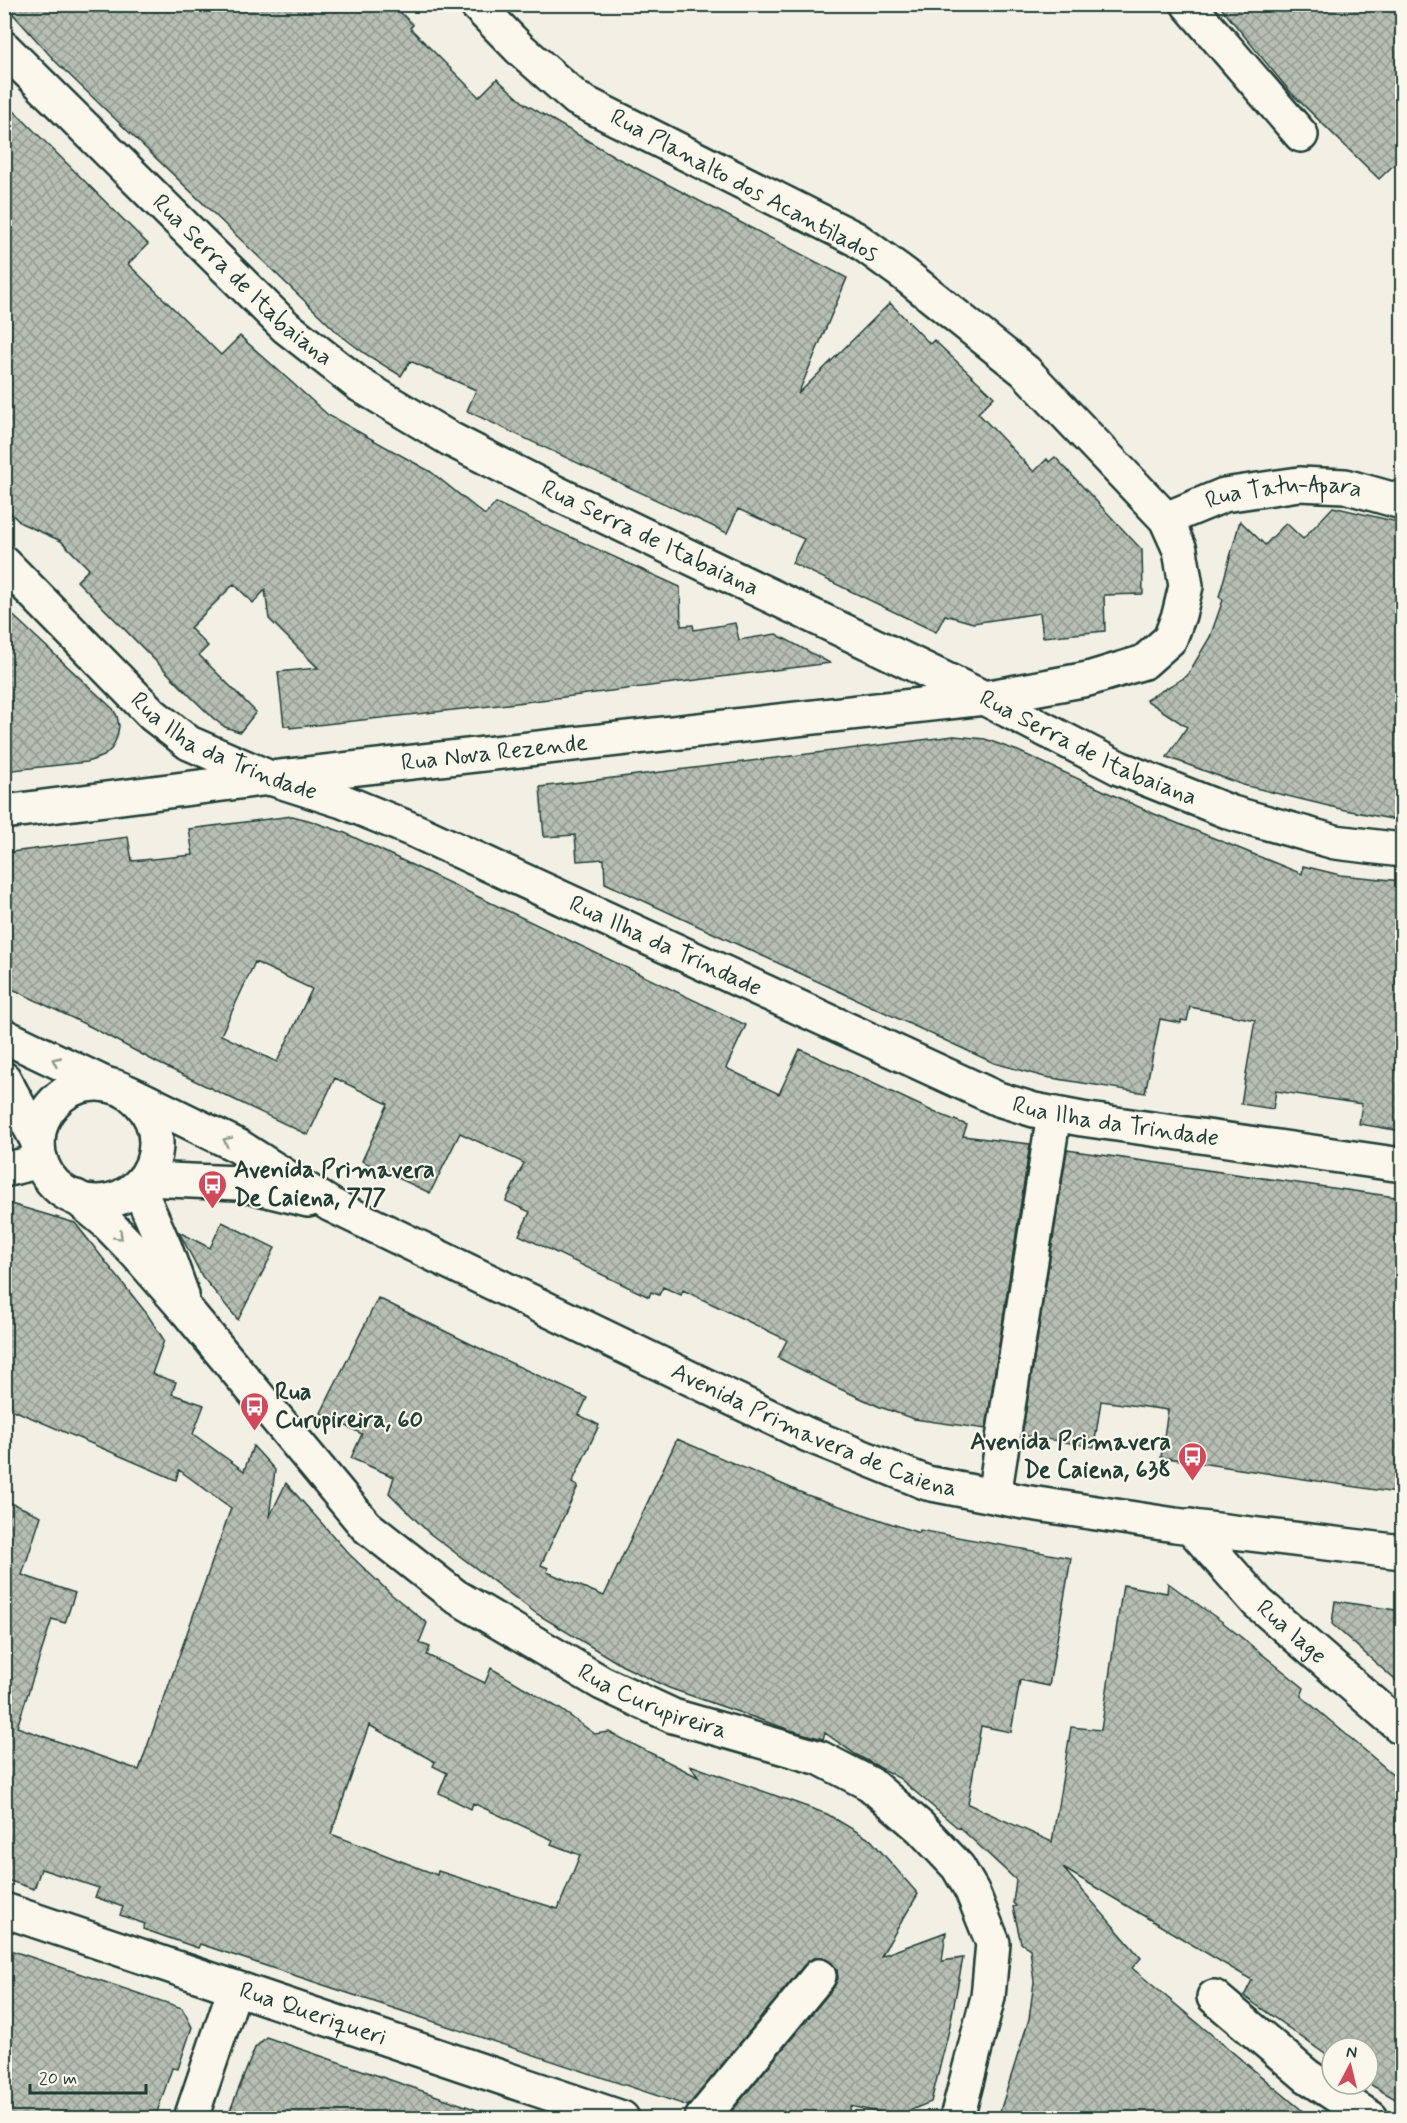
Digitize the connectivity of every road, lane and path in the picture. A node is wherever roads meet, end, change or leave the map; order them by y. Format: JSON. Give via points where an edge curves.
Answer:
{"nodes":[{"id":1,"x":476,"y":4,"type":"edge"},
{"id":2,"x":1188,"y":4,"type":"edge"},
{"id":3,"x":4,"y":48,"type":"edge"},
{"id":4,"x":1301,"y":135,"type":"dead end"},
{"id":5,"x":1402,"y":502,"type":"edge"},
{"id":6,"x":1166,"y":519,"type":"junction"},
{"id":7,"x":4,"y":563,"type":"edge"},
{"id":8,"x":984,"y":698,"type":"junction"},
{"id":9,"x":270,"y":778,"type":"junction"},
{"id":10,"x":4,"y":812,"type":"edge"},
{"id":11,"x":1402,"y":850,"type":"edge"},
{"id":12,"x":4,"y":1036,"type":"edge"},
{"id":13,"x":4,"y":1079,"type":"edge"},
{"id":14,"x":119,"y":1089,"type":"junction"},
{"id":15,"x":1054,"y":1114,"type":"junction"},
{"id":16,"x":40,"y":1151,"type":"junction"},
{"id":17,"x":1402,"y":1166,"type":"edge"},
{"id":18,"x":4,"y":1170,"type":"edge"},
{"id":19,"x":142,"y":1183,"type":"junction"},
{"id":20,"x":76,"y":1197,"type":"junction"},
{"id":21,"x":331,"y":1205,"type":"junction"},
{"id":22,"x":188,"y":1311,"type":"junction"},
{"id":23,"x":994,"y":1496,"type":"junction"},
{"id":24,"x":1190,"y":1526,"type":"junction"},
{"id":25,"x":1402,"y":1552,"type":"edge"},
{"id":26,"x":1402,"y":1728,"type":"edge"},
{"id":27,"x":4,"y":1910,"type":"edge"},
{"id":28,"x":819,"y":1976,"type":"dead end"},
{"id":29,"x":235,"y":1988,"type":"junction"},
{"id":30,"x":1214,"y":1997,"type":"dead end"},
{"id":31,"x":191,"y":2118,"type":"edge"},
{"id":32,"x":622,"y":2118,"type":"edge"},
{"id":33,"x":702,"y":2118,"type":"edge"},
{"id":34,"x":957,"y":2118,"type":"edge"},
{"id":35,"x":1371,"y":2118,"type":"edge"}],
"edges":[{"from":1,"to":6,"type":"street","name":"Rua Planalto dos Acantilados","via":[[577,99],[856,239],[904,274],[1025,371]]},
{"from":2,"to":4,"type":"street"},
{"from":3,"to":8,"type":"street","name":"Rua Serra de Itabaiana","via":[[286,327],[360,386],[450,439],[552,491]]},
{"from":5,"to":6,"type":"street","name":"Rua Tatu-Apara","via":[[1345,486],[1299,484],[1224,495]]},
{"from":6,"to":8,"type":"street","name":"Rua Planalto dos Acantilados","via":[[1180,550],[1186,586],[1170,639],[1144,662],[1088,680]]},
{"from":7,"to":9,"type":"street","name":"Rua Ilha da Trindade","via":[[153,715],[189,742]]},
{"from":8,"to":9,"type":"street","name":"Rua Nova Rezende"},
{"from":8,"to":11,"type":"street","name":"Rua Serra de Itabaiana","via":[[1119,768],[1232,813],[1335,842]]},
{"from":9,"to":10,"type":"street","name":"Rua Nova Rezende"},
{"from":9,"to":15,"type":"street","name":"Rua Ilha da Trindade","via":[[342,801],[418,832],[998,1099]]},
{"from":14,"to":12,"type":"street","name":"Avenida Primavera de Caiena","one_way":true},
{"from":13,"to":16,"type":"street"},
{"from":14,"to":16,"type":"street","via":[[93,1083],[54,1102],[40,1128]]},
{"from":14,"to":19,"type":"street","via":[[147,1110],[156,1133],[155,1157]]},
{"from":21,"to":14,"type":"street","name":"Avenida Primavera de Caiena","one_way":true,"via":[[238,1146]]},
{"from":15,"to":17,"type":"street","name":"Rua Ilha da Trindade"},
{"from":15,"to":23,"type":"street"},
{"from":16,"to":18,"type":"street"},
{"from":16,"to":20,"type":"street","via":[[49,1176],[60,1189]]},
{"from":19,"to":20,"type":"street","via":[[105,1202]]},
{"from":19,"to":21,"type":"street","name":"Avenida Primavera de Caiena","via":[[238,1184]]},
{"from":19,"to":22,"type":"street","name":"Rua Curupireira"},
{"from":20,"to":22,"type":"street","name":"Rua Curupireira","one_way":true,"via":[[113,1230]]},
{"from":21,"to":23,"type":"street","name":"Avenida Primavera de Caiena","via":[[808,1435],[927,1483]]},
{"from":22,"to":34,"type":"street","name":"Rua Curupireira","via":[[366,1526],[456,1596],[602,1683],[673,1716],[820,1758],[870,1784],[928,1835],[958,1867],[993,1943],[988,1997]]},
{"from":23,"to":24,"type":"street","name":"Avenida Primavera de Caiena"},
{"from":24,"to":25,"type":"street","name":"Avenida Primavera de Caiena"},
{"from":24,"to":26,"type":"street","name":"Rua Iage","via":[[1258,1603]]},
{"from":27,"to":29,"type":"street","name":"Rua Queriqueri"},
{"from":28,"to":33,"type":"street"},
{"from":29,"to":31,"type":"street"},
{"from":29,"to":32,"type":"street","name":"Rua Queriqueri"},
{"from":30,"to":35,"type":"street","via":[[1307,2076]]}]}
